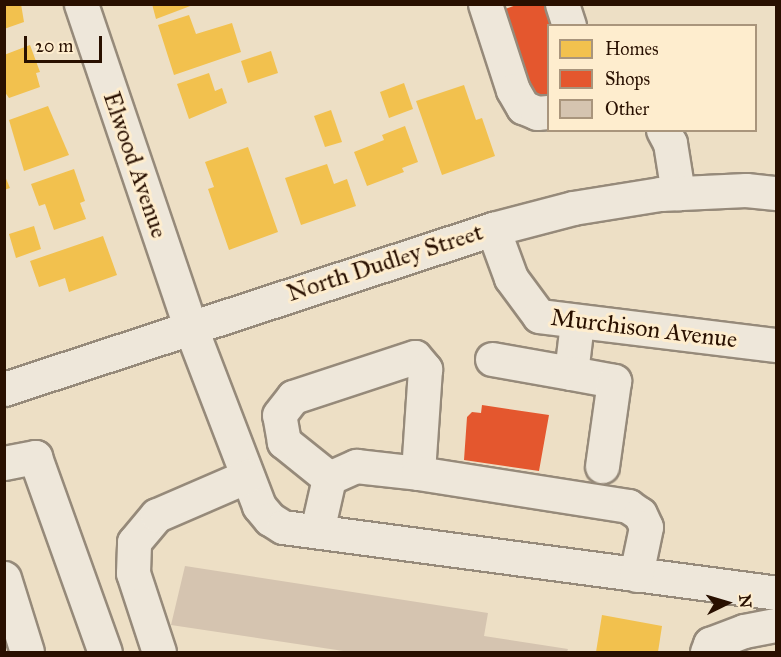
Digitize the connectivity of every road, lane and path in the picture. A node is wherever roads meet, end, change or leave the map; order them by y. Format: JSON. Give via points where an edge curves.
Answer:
{"nodes":[{"id":1,"x":81,"y":4,"type":"edge"},
{"id":2,"x":485,"y":4,"type":"edge"},
{"id":3,"x":562,"y":4,"type":"edge"},
{"id":4,"x":568,"y":24,"type":"edge"},
{"id":5,"x":547,"y":112,"type":"edge"},
{"id":6,"x":664,"y":132,"type":"edge"},
{"id":7,"x":678,"y":193,"type":"junction"},
{"id":8,"x":777,"y":193,"type":"edge"},
{"id":9,"x":493,"y":229,"type":"junction"},
{"id":10,"x":577,"y":323,"type":"junction"},
{"id":11,"x":190,"y":326,"type":"junction"},
{"id":12,"x":777,"y":345,"type":"edge"},
{"id":13,"x":492,"y":359,"type":"dead end"},
{"id":14,"x":571,"y":373,"type":"junction"},
{"id":15,"x":4,"y":389,"type":"edge"},
{"id":16,"x":4,"y":463,"type":"edge"},
{"id":17,"x":602,"y":466,"type":"dead end"},
{"id":18,"x":418,"y":473,"type":"junction"},
{"id":19,"x":247,"y":476,"type":"junction"},
{"id":20,"x":329,"y":478,"type":"junction"},
{"id":21,"x":317,"y":531,"type":"junction"},
{"id":22,"x":636,"y":575,"type":"junction"},
{"id":23,"x":4,"y":578,"type":"edge"},
{"id":24,"x":777,"y":593,"type":"edge"},
{"id":25,"x":777,"y":626,"type":"edge"},
{"id":26,"x":27,"y":652,"type":"edge"},
{"id":27,"x":105,"y":652,"type":"edge"},
{"id":28,"x":159,"y":652,"type":"edge"},
{"id":29,"x":707,"y":652,"type":"edge"}],
"edges":[{"from":1,"to":11,"type":"street","name":"Elwood Avenue"},
{"from":2,"to":5,"type":"street","via":[[513,90],[523,107]]},
{"from":3,"to":4,"type":"street"},
{"from":6,"to":7,"type":"street","via":[[670,143]]},
{"from":7,"to":8,"type":"street","name":"North Dudley Street"},
{"from":7,"to":9,"type":"street","name":"North Dudley Street","via":[[573,208]]},
{"from":9,"to":10,"type":"street","name":"Murchison Avenue","via":[[511,278],[539,316]]},
{"from":9,"to":11,"type":"street","name":"North Dudley Street"},
{"from":10,"to":12,"type":"street","name":"Murchison Avenue"},
{"from":10,"to":14,"type":"street"},
{"from":11,"to":15,"type":"street","name":"North Dudley Street"},
{"from":11,"to":19,"type":"street","name":"Elwood Avenue"},
{"from":13,"to":14,"type":"street"},
{"from":14,"to":17,"type":"street","via":[[614,381]]},
{"from":16,"to":27,"type":"street","via":[[35,457]]},
{"from":18,"to":20,"type":"street","via":[[356,466]]},
{"from":18,"to":20,"type":"street","via":[[425,369],[416,357],[293,397],[279,415],[284,442]]},
{"from":18,"to":22,"type":"street","via":[[628,506],[640,514],[646,527]]},
{"from":19,"to":21,"type":"street","name":"Elwood Avenue","via":[[259,506],[270,519],[283,527]]},
{"from":19,"to":28,"type":"street","via":[[157,515],[134,542],[133,573]]},
{"from":20,"to":21,"type":"street"},
{"from":21,"to":22,"type":"street","name":"Elwood Avenue"},
{"from":22,"to":24,"type":"street","name":"Elwood Avenue"},
{"from":23,"to":26,"type":"street"},
{"from":25,"to":29,"type":"street","via":[[744,631],[710,644]]}]}
